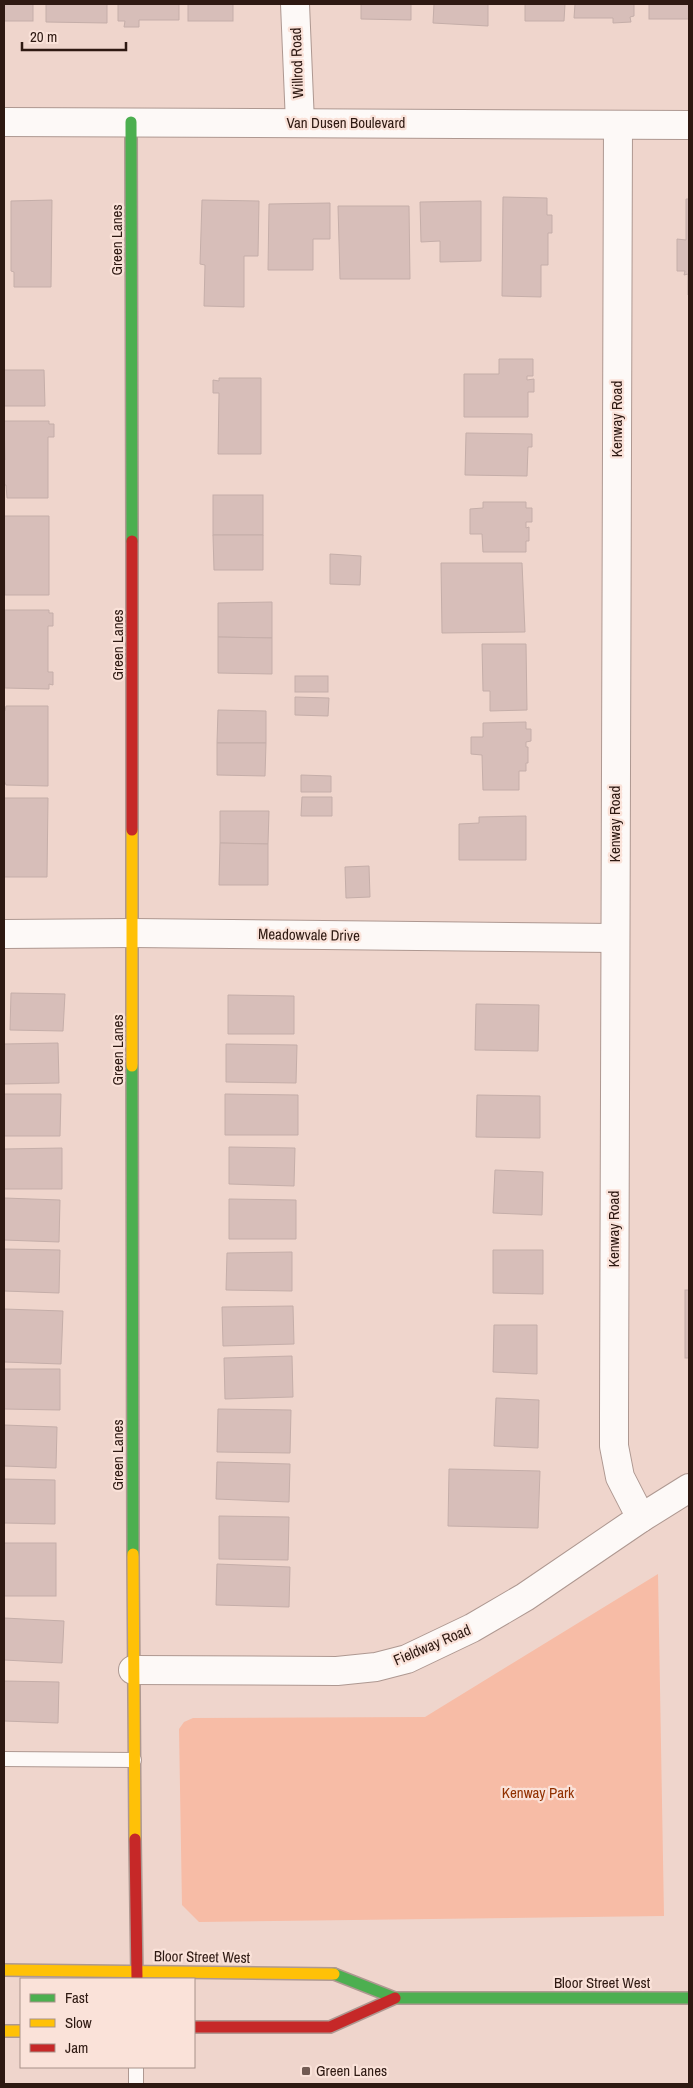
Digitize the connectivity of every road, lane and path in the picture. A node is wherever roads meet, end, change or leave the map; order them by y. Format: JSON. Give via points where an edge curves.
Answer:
{"nodes":[{"id":1,"x":295,"y":4,"type":"edge"},
{"id":2,"x":4,"y":122,"type":"edge"},
{"id":3,"x":131,"y":122,"type":"junction"},
{"id":4,"x":300,"y":123,"type":"junction"},
{"id":5,"x":618,"y":125,"type":"junction"},
{"id":6,"x":689,"y":125,"type":"edge"},
{"id":7,"x":133,"y":933,"type":"junction"},
{"id":8,"x":4,"y":934,"type":"edge"},
{"id":9,"x":615,"y":938,"type":"junction"},
{"id":10,"x":689,"y":1488,"type":"edge"},
{"id":11,"x":640,"y":1518,"type":"junction"},
{"id":12,"x":134,"y":1670,"type":"junction"},
{"id":13,"x":4,"y":1759,"type":"edge"},
{"id":14,"x":134,"y":1760,"type":"junction"},
{"id":15,"x":4,"y":1970,"type":"edge"},
{"id":16,"x":137,"y":1975,"type":"edge"},
{"id":17,"x":394,"y":1998,"type":"junction"},
{"id":18,"x":689,"y":1998,"type":"edge"},
{"id":19,"x":195,"y":2027,"type":"edge"},
{"id":20,"x":20,"y":2030,"type":"edge"},
{"id":21,"x":4,"y":2031,"type":"edge"},
{"id":22,"x":136,"y":2068,"type":"edge"},
{"id":23,"x":136,"y":2084,"type":"edge"}],
"edges":[{"from":1,"to":4,"type":"street","name":"Willrod Road"},
{"from":2,"to":3,"type":"street","name":"Van Dusen Boulevard"},
{"from":3,"to":4,"type":"street","name":"Van Dusen Boulevard"},
{"from":3,"to":7,"type":"street","name":"Green Lanes"},
{"from":4,"to":5,"type":"street","name":"Van Dusen Boulevard"},
{"from":5,"to":6,"type":"street","name":"Van Dusen Boulevard"},
{"from":5,"to":9,"type":"street","name":"Kenway Road"},
{"from":7,"to":8,"type":"street","name":"Meadowvale Drive"},
{"from":7,"to":9,"type":"street","name":"Meadowvale Drive"},
{"from":7,"to":12,"type":"street","name":"Green Lanes"},
{"from":9,"to":11,"type":"street","name":"Kenway Road","via":[[614,1446],[620,1477]]},
{"from":10,"to":11,"type":"street","name":"Fieldway Road"},
{"from":11,"to":12,"type":"street","name":"Fieldway Road","via":[[525,1597],[464,1632],[407,1659],[376,1667],[337,1671]]},
{"from":12,"to":14,"type":"street","name":"Green Lanes"},
{"from":13,"to":14,"type":"lane"},
{"from":14,"to":16,"type":"street","name":"Green Lanes"},
{"from":15,"to":16,"type":"street","name":"Bloor Street West"},
{"from":16,"to":17,"type":"street","name":"Bloor Street West","via":[[336,1974]]},
{"from":17,"to":18,"type":"street","name":"Bloor Street West"},
{"from":17,"to":19,"type":"street","name":"Bloor Street West","via":[[330,2027]]},
{"from":20,"to":21,"type":"street"},
{"from":22,"to":23,"type":"lane"}]}
